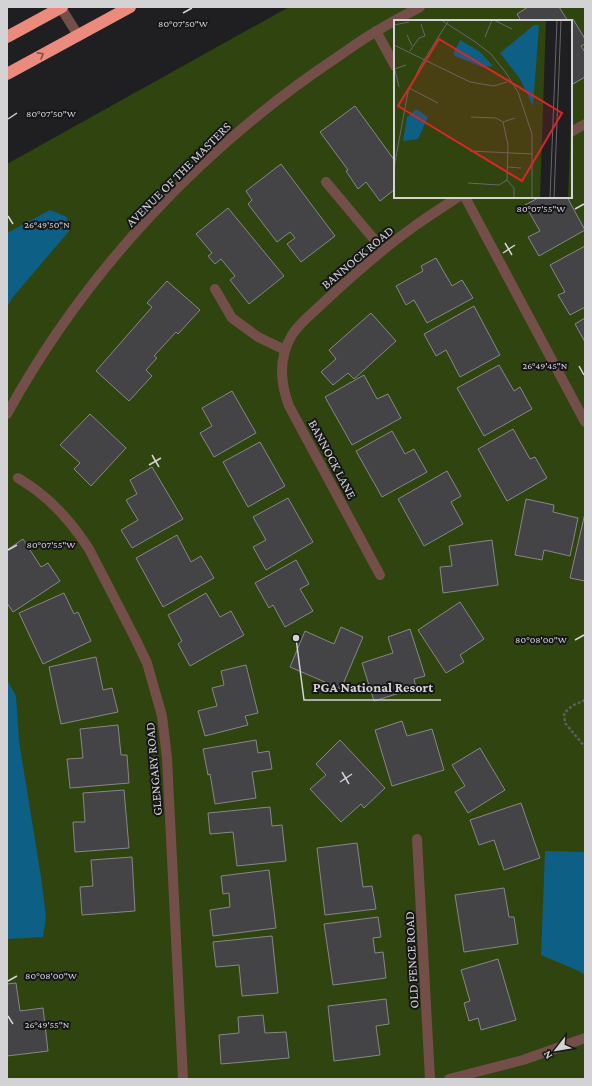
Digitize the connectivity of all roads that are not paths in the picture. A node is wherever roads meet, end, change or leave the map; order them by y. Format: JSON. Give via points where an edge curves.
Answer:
{"nodes":[{"id":1,"x":62,"y":7,"type":"edge"},
{"id":2,"x":130,"y":7,"type":"edge"},
{"id":3,"x":420,"y":7,"type":"edge"},
{"id":4,"x":396,"y":20,"type":"edge"},
{"id":5,"x":394,"y":21,"type":"edge"},
{"id":6,"x":376,"y":31,"type":"junction"},
{"id":7,"x":78,"y":36,"type":"junction"},
{"id":8,"x":7,"y":37,"type":"edge"},
{"id":9,"x":394,"y":64,"type":"edge"},
{"id":10,"x":7,"y":74,"type":"edge"},
{"id":11,"x":585,"y":124,"type":"edge"},
{"id":12,"x":572,"y":131,"type":"edge"},
{"id":13,"x":326,"y":182,"type":"dead end"},
{"id":14,"x":457,"y":198,"type":"edge"},
{"id":15,"x":466,"y":198,"type":"edge"},
{"id":16,"x":383,"y":250,"type":"junction"},
{"id":17,"x":214,"y":289,"type":"dead end"},
{"id":18,"x":286,"y":350,"type":"junction"},
{"id":19,"x":7,"y":414,"type":"edge"},
{"id":20,"x":585,"y":422,"type":"edge"},
{"id":21,"x":18,"y":478,"type":"dead end"},
{"id":22,"x":380,"y":575,"type":"dead end"},
{"id":23,"x":418,"y":839,"type":"dead end"},
{"id":24,"x":585,"y":1038,"type":"edge"},
{"id":25,"x":183,"y":1079,"type":"edge"},
{"id":26,"x":430,"y":1079,"type":"edge"},
{"id":27,"x":449,"y":1079,"type":"edge"}],
"edges":[{"from":1,"to":7,"type":"street"},
{"from":1,"to":8,"type":"highway"},
{"from":2,"to":7,"type":"highway"},
{"from":3,"to":4,"type":"street","name":"AVENUE OF THE MASTERS"},
{"from":5,"to":6,"type":"street","name":"AVENUE OF THE MASTERS"},
{"from":6,"to":9,"type":"street"},
{"from":6,"to":19,"type":"street","name":"AVENUE OF THE MASTERS","via":[[257,116],[207,160],[142,225],[74,309]]},
{"from":10,"to":7,"type":"highway","one_way":true},
{"from":11,"to":12,"type":"street"},
{"from":13,"to":16,"type":"street"},
{"from":14,"to":16,"type":"street","name":"BANNOCK ROAD"},
{"from":15,"to":20,"type":"street"},
{"from":16,"to":18,"type":"street","name":"BANNOCK ROAD","via":[[300,325],[292,335]]},
{"from":17,"to":18,"type":"street","via":[[232,318],[258,337]]},
{"from":18,"to":22,"type":"street","name":"BANNOCK LANE","via":[[281,368],[284,393],[289,406]]},
{"from":21,"to":25,"type":"street","name":"GLENGARY ROAD","via":[[42,494],[63,514],[81,537],[136,638],[151,676],[162,716],[167,758]]},
{"from":23,"to":26,"type":"street","name":"OLD FENCE ROAD"},
{"from":24,"to":27,"type":"street","via":[[523,1060]]}]}
